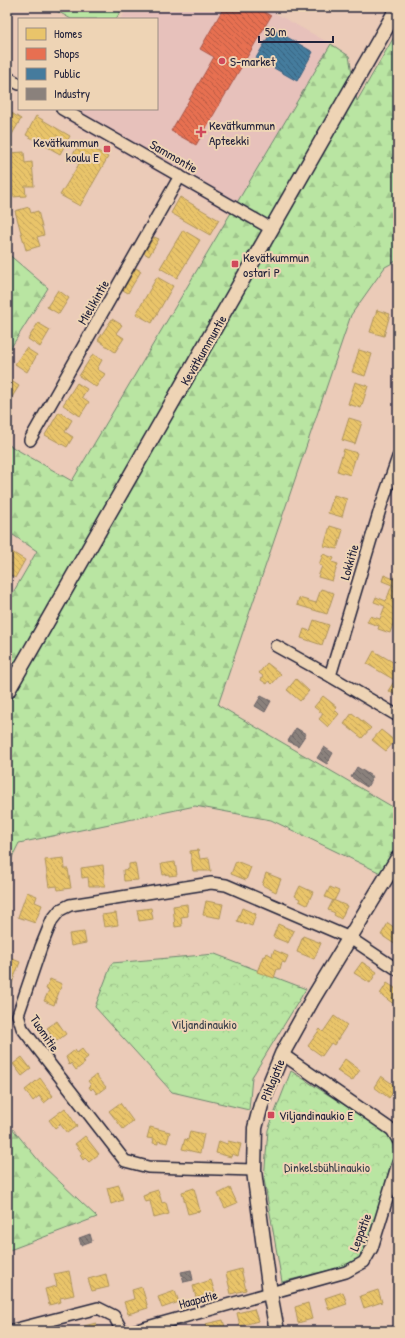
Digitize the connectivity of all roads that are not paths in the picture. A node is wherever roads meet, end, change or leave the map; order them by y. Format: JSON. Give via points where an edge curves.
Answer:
{"nodes":[{"id":1,"x":398,"y":7,"type":"edge"},
{"id":2,"x":7,"y":77,"type":"edge"},
{"id":3,"x":18,"y":83,"type":"edge"},
{"id":4,"x":64,"y":110,"type":"edge"},
{"id":5,"x":180,"y":176,"type":"junction"},
{"id":6,"x":272,"y":229,"type":"junction"},
{"id":7,"x":30,"y":440,"type":"dead end"},
{"id":8,"x":398,"y":457,"type":"edge"},
{"id":9,"x":276,"y":646,"type":"dead end"},
{"id":10,"x":330,"y":676,"type":"junction"},
{"id":11,"x":7,"y":692,"type":"edge"},
{"id":12,"x":398,"y":716,"type":"edge"},
{"id":13,"x":398,"y":858,"type":"edge"},
{"id":14,"x":350,"y":938,"type":"junction"},
{"id":15,"x":398,"y":970,"type":"edge"},
{"id":16,"x":282,"y":1054,"type":"junction"},
{"id":17,"x":398,"y":1140,"type":"edge"},
{"id":18,"x":398,"y":1163,"type":"edge"},
{"id":19,"x":254,"y":1170,"type":"junction"},
{"id":20,"x":270,"y":1293,"type":"junction"},
{"id":21,"x":9,"y":1331,"type":"edge"},
{"id":22,"x":122,"y":1331,"type":"edge"},
{"id":23,"x":133,"y":1331,"type":"edge"},
{"id":24,"x":277,"y":1331,"type":"edge"}],
"edges":[{"from":1,"to":6,"type":"street","name":"Kevätkummuntie"},
{"from":2,"to":3,"type":"street"},
{"from":4,"to":5,"type":"street","name":"Sammontie"},
{"from":5,"to":6,"type":"street","name":"Sammontie"},
{"from":5,"to":7,"type":"street","name":"Mielikintie"},
{"from":6,"to":11,"type":"street","name":"Kevätkummuntie"},
{"from":8,"to":10,"type":"street","name":"Lokkitie"},
{"from":9,"to":10,"type":"street"},
{"from":10,"to":12,"type":"street"},
{"from":13,"to":14,"type":"street","name":"Pihlajatie"},
{"from":14,"to":15,"type":"street","name":"Tuomitie"},
{"from":14,"to":16,"type":"street","name":"Pihlajatie"},
{"from":14,"to":19,"type":"street","name":"Tuomitie","via":[[226,885],[211,883],[70,905],[60,910],[52,920],[18,1015],[22,1028],[125,1160],[148,1167]]},
{"from":16,"to":17,"type":"street","via":[[392,1130]]},
{"from":16,"to":19,"type":"street","name":"Pihlajatie","via":[[261,1105],[255,1128]]},
{"from":18,"to":20,"type":"street","name":"Leppätie","via":[[372,1248],[364,1262],[346,1272]]},
{"from":19,"to":20,"type":"street","name":"Pihlajatie"},
{"from":20,"to":23,"type":"street","name":"Haapatie"},
{"from":20,"to":24,"type":"street","name":"Pihlajatie"},
{"from":21,"to":22,"type":"street","via":[[98,1308],[114,1316]]}]}
